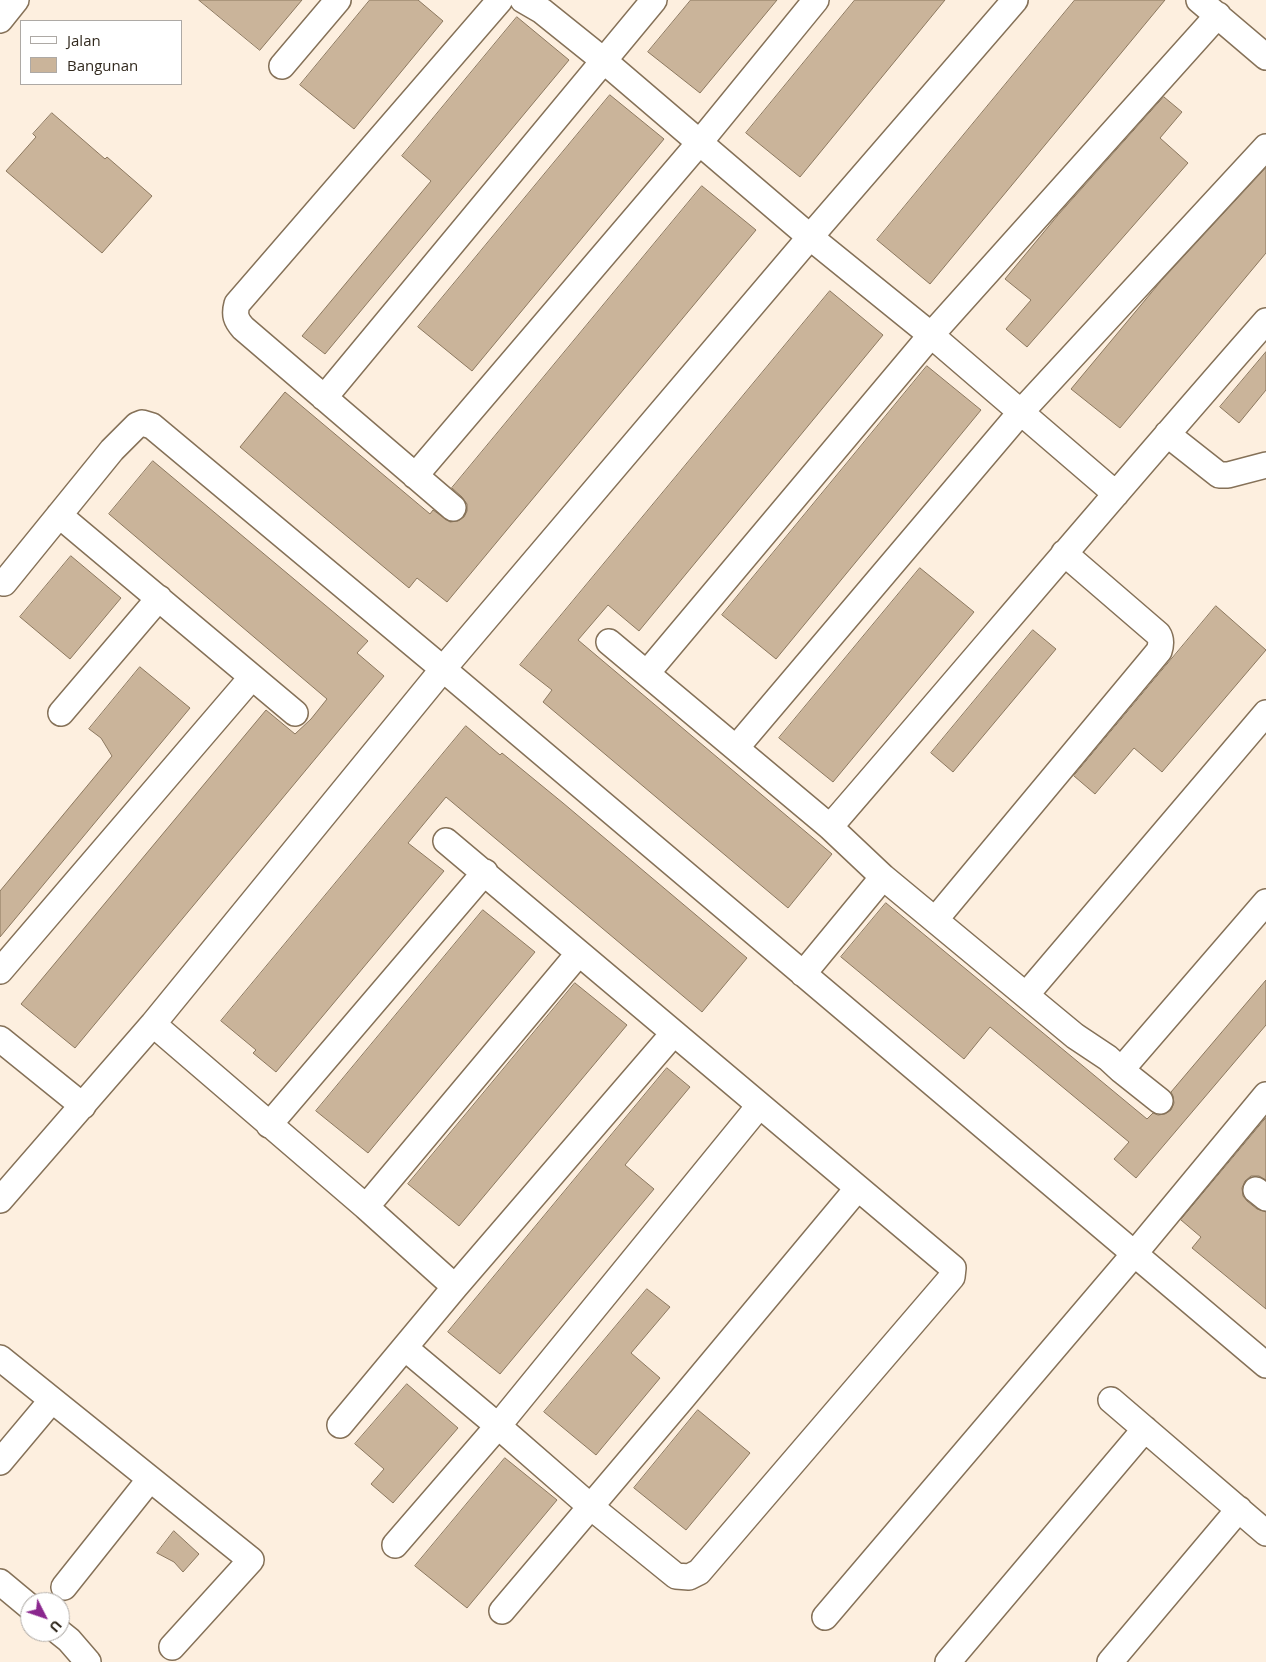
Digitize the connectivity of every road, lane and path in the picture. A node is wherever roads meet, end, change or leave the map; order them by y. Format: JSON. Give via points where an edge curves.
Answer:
{"nodes":[{"id":1,"x":16,"y":0,"type":"edge"},
{"id":2,"x":338,"y":0,"type":"edge"},
{"id":3,"x":500,"y":0,"type":"edge"},
{"id":4,"x":523,"y":0,"type":"edge"},
{"id":5,"x":654,"y":0,"type":"edge"},
{"id":6,"x":816,"y":0,"type":"edge"},
{"id":7,"x":1014,"y":0,"type":"edge"},
{"id":8,"x":1208,"y":7,"type":"edge"},
{"id":9,"x":0,"y":20,"type":"edge"},
{"id":10,"x":1266,"y":57,"type":"edge"},
{"id":11,"x":604,"y":60,"type":"junction"},
{"id":12,"x":282,"y":66,"type":"dead end"},
{"id":13,"x":700,"y":142,"type":"junction"},
{"id":14,"x":1266,"y":147,"type":"edge"},
{"id":15,"x":810,"y":237,"type":"junction"},
{"id":16,"x":1266,"y":321,"type":"edge"},
{"id":17,"x":931,"y":335,"type":"junction"},
{"id":18,"x":324,"y":398,"type":"junction"},
{"id":19,"x":1020,"y":413,"type":"junction"},
{"id":20,"x":1167,"y":434,"type":"junction"},
{"id":21,"x":1266,"y":465,"type":"edge"},
{"id":22,"x":415,"y":476,"type":"junction"},
{"id":23,"x":1116,"y":494,"type":"junction"},
{"id":24,"x":453,"y":508,"type":"dead end"},
{"id":25,"x":59,"y":514,"type":"junction"},
{"id":26,"x":1064,"y":553,"type":"junction"},
{"id":27,"x":4,"y":583,"type":"dead end"},
{"id":28,"x":159,"y":598,"type":"junction"},
{"id":29,"x":610,"y":642,"type":"dead end"},
{"id":30,"x":443,"y":669,"type":"junction"},
{"id":31,"x":647,"y":673,"type":"junction"},
{"id":32,"x":252,"y":677,"type":"junction"},
{"id":33,"x":61,"y":713,"type":"dead end"},
{"id":34,"x":295,"y":713,"type":"dead end"},
{"id":35,"x":1266,"y":713,"type":"edge"},
{"id":36,"x":736,"y":748,"type":"junction"},
{"id":37,"x":830,"y":827,"type":"junction"},
{"id":38,"x":446,"y":841,"type":"dead end"},
{"id":39,"x":485,"y":872,"type":"junction"},
{"id":40,"x":883,"y":876,"type":"junction"},
{"id":41,"x":1266,"y":902,"type":"edge"},
{"id":42,"x":935,"y":920,"type":"junction"},
{"id":43,"x":579,"y":953,"type":"junction"},
{"id":44,"x":0,"y":972,"type":"edge"},
{"id":45,"x":803,"y":974,"type":"junction"},
{"id":46,"x":1026,"y":995,"type":"junction"},
{"id":47,"x":152,"y":1024,"type":"junction"},
{"id":48,"x":674,"y":1034,"type":"junction"},
{"id":49,"x":0,"y":1039,"type":"edge"},
{"id":50,"x":1121,"y":1070,"type":"junction"},
{"id":51,"x":1266,"y":1095,"type":"edge"},
{"id":52,"x":1160,"y":1101,"type":"dead end"},
{"id":53,"x":83,"y":1106,"type":"junction"},
{"id":54,"x":760,"y":1106,"type":"junction"},
{"id":55,"x":269,"y":1125,"type":"junction"},
{"id":56,"x":857,"y":1189,"type":"junction"},
{"id":57,"x":0,"y":1200,"type":"edge"},
{"id":58,"x":366,"y":1207,"type":"junction"},
{"id":59,"x":1134,"y":1253,"type":"junction"},
{"id":60,"x":455,"y":1287,"type":"junction"},
{"id":61,"x":405,"y":1348,"type":"junction"},
{"id":62,"x":0,"y":1358,"type":"edge"},
{"id":63,"x":1266,"y":1365,"type":"edge"},
{"id":64,"x":52,"y":1400,"type":"junction"},
{"id":65,"x":1110,"y":1400,"type":"dead end"},
{"id":66,"x":340,"y":1425,"type":"dead end"},
{"id":67,"x":498,"y":1426,"type":"junction"},
{"id":68,"x":1145,"y":1429,"type":"junction"},
{"id":69,"x":0,"y":1462,"type":"edge"},
{"id":70,"x":150,"y":1479,"type":"junction"},
{"id":71,"x":591,"y":1507,"type":"junction"},
{"id":72,"x":1239,"y":1509,"type":"junction"},
{"id":73,"x":1266,"y":1533,"type":"edge"},
{"id":74,"x":395,"y":1545,"type":"dead end"},
{"id":75,"x":0,"y":1582,"type":"edge"},
{"id":76,"x":64,"y":1586,"type":"dead end"},
{"id":77,"x":20,"y":1599,"type":"edge"},
{"id":78,"x":502,"y":1611,"type":"dead end"},
{"id":79,"x":825,"y":1617,"type":"dead end"},
{"id":80,"x":70,"y":1641,"type":"edge"},
{"id":81,"x":172,"y":1647,"type":"dead end"},
{"id":82,"x":88,"y":1662,"type":"edge"},
{"id":83,"x":948,"y":1662,"type":"edge"},
{"id":84,"x":1110,"y":1662,"type":"edge"}],
"edges":[{"from":1,"to":9,"type":"street"},
{"from":2,"to":12,"type":"street"},
{"from":3,"to":18,"type":"street","via":[[237,304],[235,315],[243,328]]},
{"from":4,"to":11,"type":"street"},
{"from":5,"to":11,"type":"street"},
{"from":6,"to":13,"type":"street"},
{"from":7,"to":15,"type":"street"},
{"from":8,"to":10,"type":"street"},
{"from":8,"to":17,"type":"street"},
{"from":11,"to":13,"type":"street"},
{"from":11,"to":18,"type":"street"},
{"from":13,"to":15,"type":"street"},
{"from":13,"to":22,"type":"street"},
{"from":14,"to":19,"type":"street"},
{"from":15,"to":17,"type":"street"},
{"from":15,"to":30,"type":"street"},
{"from":16,"to":20,"type":"street"},
{"from":17,"to":19,"type":"street"},
{"from":17,"to":31,"type":"street"},
{"from":18,"to":22,"type":"street"},
{"from":19,"to":23,"type":"street"},
{"from":19,"to":36,"type":"street"},
{"from":20,"to":21,"type":"street","via":[[1219,475]]},
{"from":20,"to":23,"type":"street"},
{"from":22,"to":24,"type":"street"},
{"from":23,"to":26,"type":"street"},
{"from":25,"to":27,"type":"street"},
{"from":25,"to":28,"type":"street"},
{"from":25,"to":30,"type":"street","via":[[126,434],[137,425],[152,426]]},
{"from":26,"to":37,"type":"street"},
{"from":26,"to":42,"type":"street","via":[[1158,634],[1161,646]]},
{"from":28,"to":32,"type":"street"},
{"from":28,"to":33,"type":"street"},
{"from":29,"to":31,"type":"street"},
{"from":30,"to":45,"type":"street"},
{"from":30,"to":47,"type":"street"},
{"from":31,"to":36,"type":"street"},
{"from":32,"to":34,"type":"street"},
{"from":32,"to":44,"type":"street"},
{"from":35,"to":46,"type":"street"},
{"from":36,"to":37,"type":"street"},
{"from":37,"to":40,"type":"street"},
{"from":38,"to":39,"type":"street"},
{"from":39,"to":43,"type":"street"},
{"from":39,"to":55,"type":"street"},
{"from":40,"to":42,"type":"street"},
{"from":40,"to":45,"type":"street"},
{"from":41,"to":50,"type":"street"},
{"from":42,"to":46,"type":"street"},
{"from":43,"to":48,"type":"street"},
{"from":43,"to":58,"type":"street"},
{"from":45,"to":59,"type":"street"},
{"from":46,"to":50,"type":"street"},
{"from":47,"to":53,"type":"street"},
{"from":47,"to":55,"type":"street"},
{"from":48,"to":54,"type":"street"},
{"from":48,"to":60,"type":"street"},
{"from":49,"to":53,"type":"street"},
{"from":50,"to":52,"type":"street"},
{"from":51,"to":59,"type":"street"},
{"from":53,"to":57,"type":"street"},
{"from":54,"to":56,"type":"street"},
{"from":54,"to":67,"type":"street"},
{"from":55,"to":58,"type":"street"},
{"from":56,"to":71,"type":"street"},
{"from":56,"to":71,"type":"street","via":[[953,1268],[952,1277],[938,1294],[699,1572],[689,1577],[676,1576]]},
{"from":58,"to":60,"type":"street"},
{"from":59,"to":63,"type":"street"},
{"from":59,"to":79,"type":"street"},
{"from":60,"to":61,"type":"street"},
{"from":61,"to":66,"type":"street"},
{"from":61,"to":67,"type":"street"},
{"from":62,"to":64,"type":"street"},
{"from":64,"to":69,"type":"street"},
{"from":64,"to":70,"type":"street"},
{"from":65,"to":68,"type":"street"},
{"from":67,"to":71,"type":"street"},
{"from":67,"to":74,"type":"street"},
{"from":68,"to":72,"type":"street"},
{"from":68,"to":83,"type":"street"},
{"from":70,"to":76,"type":"street"},
{"from":70,"to":81,"type":"street","via":[[250,1560]]},
{"from":71,"to":78,"type":"street"},
{"from":72,"to":73,"type":"street"},
{"from":72,"to":84,"type":"street"},
{"from":75,"to":77,"type":"street"},
{"from":80,"to":82,"type":"street"}]}
